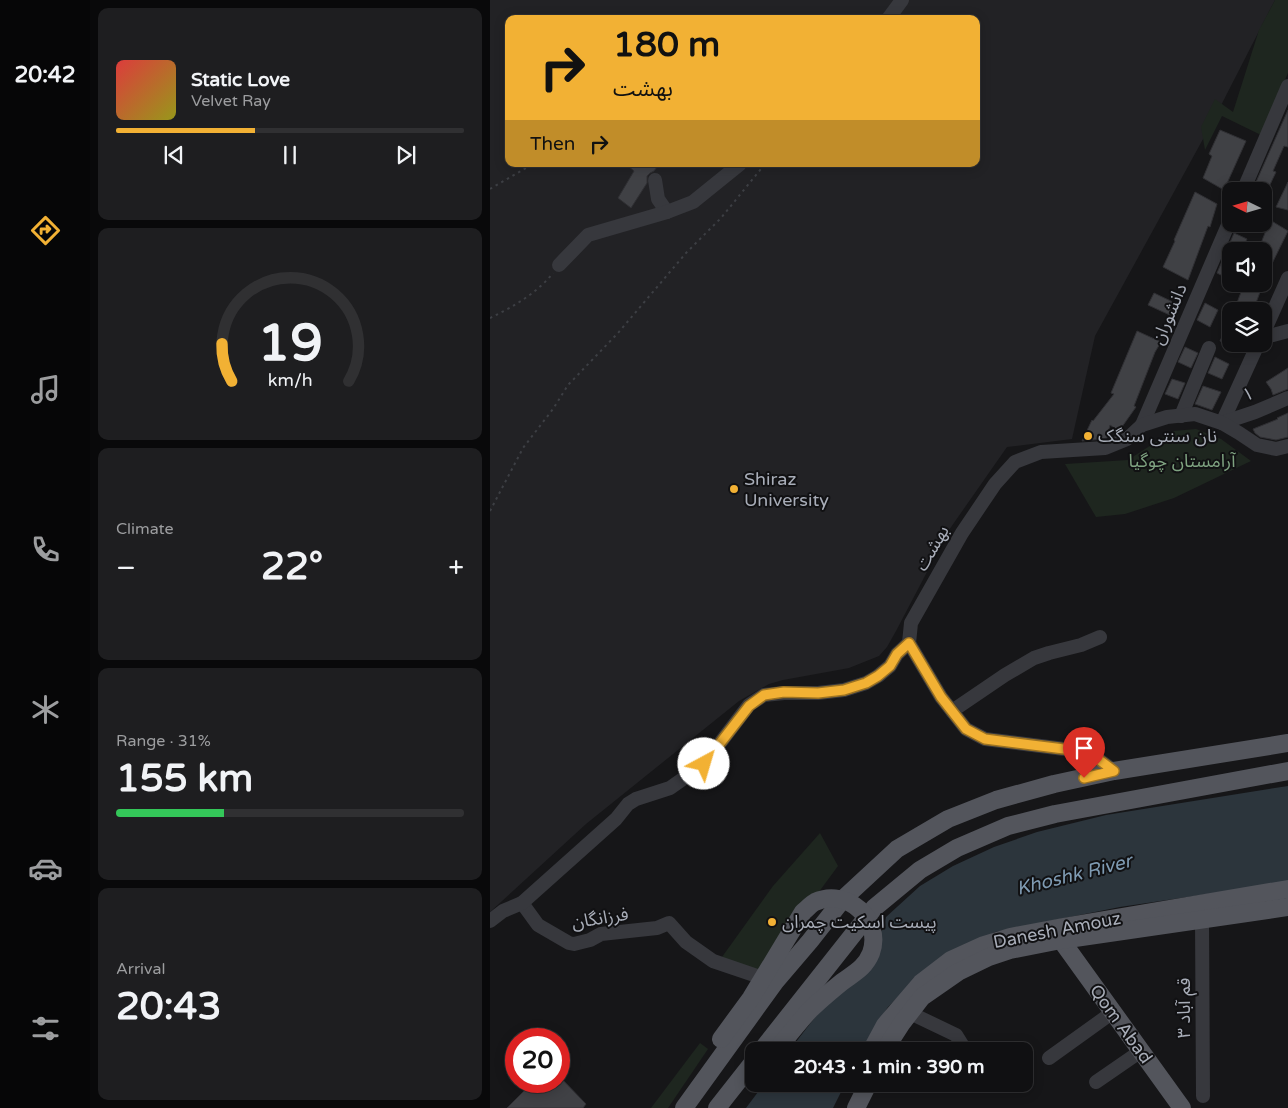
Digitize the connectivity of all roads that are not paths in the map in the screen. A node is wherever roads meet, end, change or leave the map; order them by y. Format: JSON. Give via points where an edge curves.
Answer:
{"nodes":[{"id":1,"x":902,"y":0,"type":"edge"},
{"id":2,"x":891,"y":15,"type":"edge"},
{"id":3,"x":1288,"y":86,"type":"edge"},
{"id":4,"x":736,"y":167,"type":"edge"},
{"id":5,"x":655,"y":180,"type":"dead end"},
{"id":6,"x":1247,"y":182,"type":"edge"},
{"id":7,"x":666,"y":212,"type":"junction"},
{"id":8,"x":1225,"y":232,"type":"edge"},
{"id":9,"x":560,"y":265,"type":"road end"},
{"id":10,"x":1288,"y":278,"type":"edge"},
{"id":11,"x":1283,"y":303,"type":"edge"},
{"id":12,"x":1272,"y":320,"type":"edge"},
{"id":13,"x":1288,"y":331,"type":"edge"},
{"id":14,"x":1272,"y":334,"type":"edge"},
{"id":15,"x":1209,"y":348,"type":"dead end"},
{"id":16,"x":1254,"y":352,"type":"edge"},
{"id":17,"x":1288,"y":398,"type":"edge"},
{"id":18,"x":1181,"y":416,"type":"junction"},
{"id":19,"x":1222,"y":424,"type":"junction"},
{"id":20,"x":1142,"y":425,"type":"junction"},
{"id":21,"x":1288,"y":446,"type":"edge"},
{"id":22,"x":1100,"y":637,"type":"dead end"},
{"id":23,"x":909,"y":643,"type":"junction"},
{"id":24,"x":952,"y":711,"type":"junction"},
{"id":25,"x":1288,"y":742,"type":"edge"},
{"id":26,"x":1114,"y":771,"type":"junction"},
{"id":27,"x":1288,"y":771,"type":"edge"},
{"id":28,"x":1288,"y":889,"type":"edge"},
{"id":29,"x":522,"y":902,"type":"junction"},
{"id":30,"x":1288,"y":907,"type":"edge"},
{"id":31,"x":1202,"y":919,"type":"junction"},
{"id":32,"x":490,"y":921,"type":"edge"},
{"id":33,"x":1061,"y":940,"type":"junction"},
{"id":34,"x":775,"y":982,"type":"junction"},
{"id":35,"x":1112,"y":1012,"type":"junction"},
{"id":36,"x":910,"y":1013,"type":"junction"},
{"id":37,"x":769,"y":1042,"type":"edge"},
{"id":38,"x":783,"y":1042,"type":"edge"},
{"id":39,"x":876,"y":1042,"type":"edge"},
{"id":40,"x":890,"y":1042,"type":"edge"},
{"id":41,"x":960,"y":1042,"type":"edge"},
{"id":42,"x":1141,"y":1051,"type":"junction"},
{"id":43,"x":1048,"y":1058,"type":"dead end"},
{"id":44,"x":745,"y":1072,"type":"edge"},
{"id":45,"x":1096,"y":1082,"type":"dead end"},
{"id":46,"x":745,"y":1091,"type":"edge"},
{"id":47,"x":851,"y":1092,"type":"edge"},
{"id":48,"x":864,"y":1092,"type":"edge"},
{"id":49,"x":1203,"y":1096,"type":"dead end"},
{"id":50,"x":672,"y":1108,"type":"edge"},
{"id":51,"x":684,"y":1108,"type":"edge"},
{"id":52,"x":717,"y":1108,"type":"edge"},
{"id":53,"x":732,"y":1108,"type":"edge"},
{"id":54,"x":844,"y":1108,"type":"edge"},
{"id":55,"x":856,"y":1108,"type":"edge"},
{"id":56,"x":1182,"y":1108,"type":"edge"}],
"edges":[{"from":1,"to":2,"type":"street"},
{"from":3,"to":6,"type":"street"},
{"from":4,"to":7,"type":"street","via":[[693,202]]},
{"from":5,"to":7,"type":"street","via":[[658,199]]},
{"from":7,"to":9,"type":"street","via":[[588,235]]},
{"from":8,"to":20,"type":"street","name":"دانشوران"},
{"from":10,"to":11,"type":"street"},
{"from":11,"to":12,"type":"street"},
{"from":13,"to":14,"type":"street"},
{"from":15,"to":18,"type":"street"},
{"from":16,"to":19,"type":"street"},
{"from":17,"to":19,"type":"street","name":"۱"},
{"from":18,"to":19,"type":"street","name":"بهشت","via":[[1195,414]]},
{"from":18,"to":20,"type":"street","name":"بهشت"},
{"from":19,"to":21,"type":"street","name":"بهشت","via":[[1257,445],[1276,449]]},
{"from":20,"to":23,"type":"street","name":"بهشت","via":[[1127,439],[1105,448],[1041,452],[1015,462],[995,484],[962,533],[911,623]]},
{"from":22,"to":24,"type":"street","via":[[1034,658]]},
{"from":23,"to":24,"type":"street"},
{"from":23,"to":29,"type":"street","via":[[890,666],[866,683],[844,690],[764,695],[749,706],[704,764],[670,788],[628,804],[616,819]]},
{"from":24,"to":26,"type":"street","via":[[966,729],[985,739],[1072,750],[1098,759]]},
{"from":25,"to":26,"type":"main road"},
{"from":26,"to":34,"type":"main road","via":[[996,800],[948,819],[897,849],[843,899]]},
{"from":27,"to":37,"type":"main road","via":[[1055,814],[1008,826],[957,848],[920,870],[874,908]]},
{"from":28,"to":39,"type":"main road","name":"Danesh Amouz","via":[[1063,927],[984,945],[951,960],[921,983],[885,1026]]},
{"from":29,"to":32,"type":"street"},
{"from":29,"to":34,"type":"street","name":"فرزانگان","via":[[538,924],[569,943],[590,940],[601,934],[657,928],[669,923],[686,942],[713,961]]},
{"from":30,"to":31,"type":"main road","name":"Danesh Amouz"},
{"from":31,"to":33,"type":"main road","name":"Danesh Amouz"},
{"from":31,"to":49,"type":"street","name":"۳ قم آباد"},
{"from":33,"to":35,"type":"main road","name":"Qom Abad"},
{"from":33,"to":36,"type":"main road","name":"Danesh Amouz","via":[[1010,950],[958,972],[922,997]]},
{"from":34,"to":51,"type":"main road"},
{"from":35,"to":42,"type":"main road","name":"Qom Abad"},
{"from":35,"to":43,"type":"street"},
{"from":36,"to":40,"type":"main road","name":"Danesh Amouz"},
{"from":36,"to":41,"type":"street","via":[[956,1035]]},
{"from":38,"to":50,"type":"main road","bridge":true,"via":[[810,1010],[864,965],[872,952],[871,926],[854,904],[828,899],[814,902],[803,912],[751,998]]},
{"from":42,"to":45,"type":"street"},
{"from":42,"to":56,"type":"main road","name":"Qom Abad"},
{"from":44,"to":52,"type":"main road"},
{"from":46,"to":53,"type":"main road"},
{"from":47,"to":54,"type":"main road"},
{"from":48,"to":55,"type":"main road"}]}
